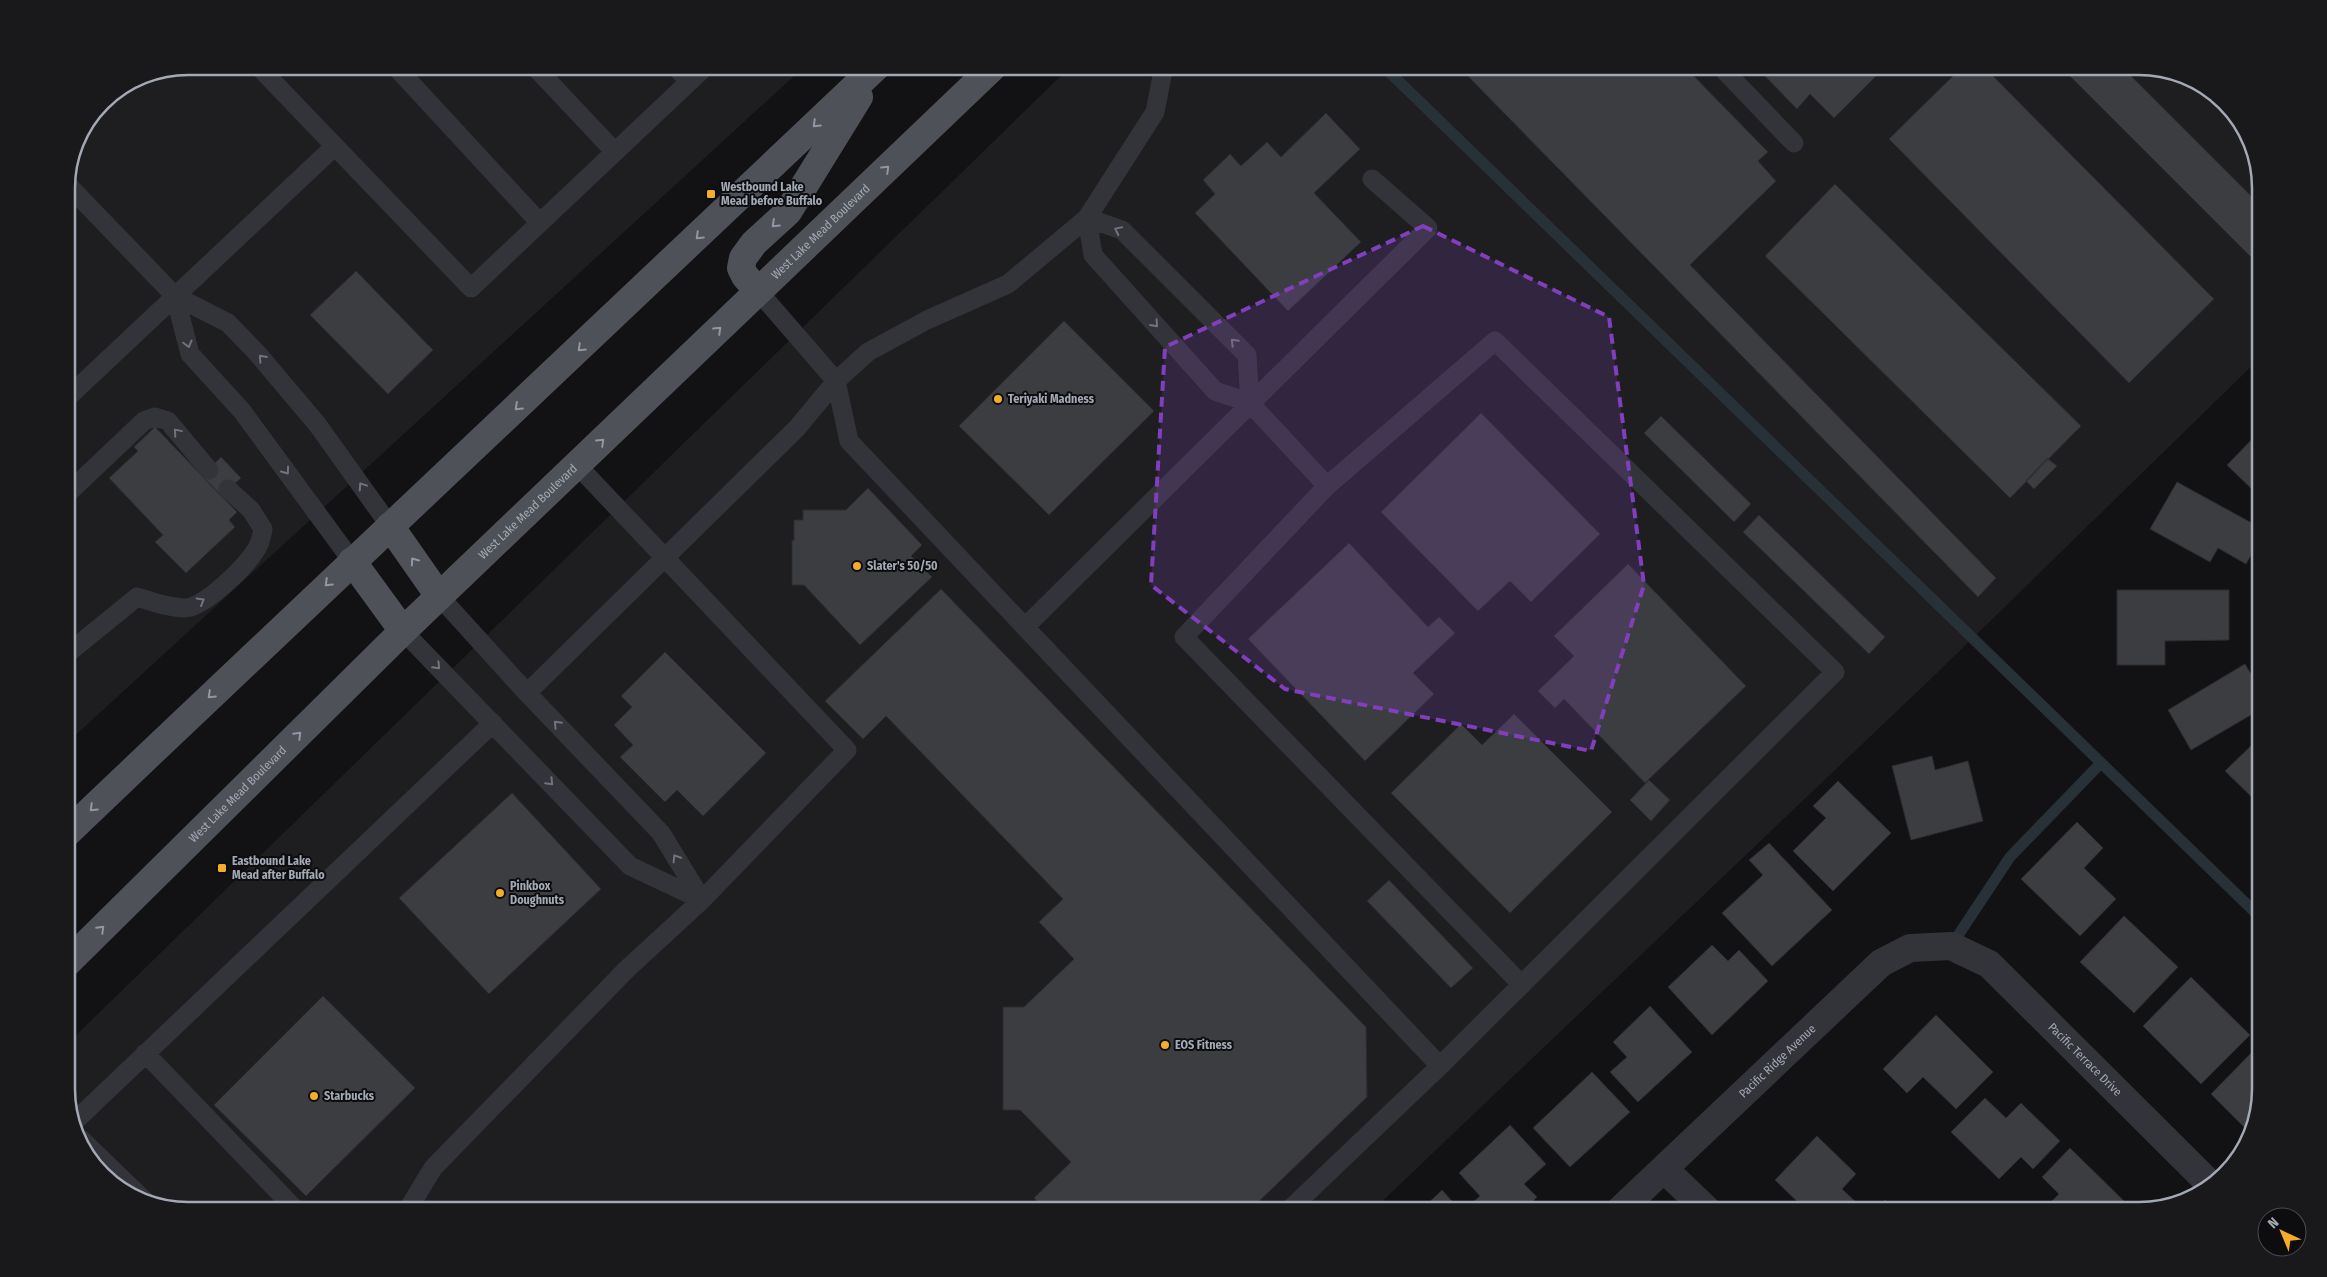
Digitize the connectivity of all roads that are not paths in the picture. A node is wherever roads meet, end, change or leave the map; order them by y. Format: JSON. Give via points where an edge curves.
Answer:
{"nodes":[{"id":1,"x":267,"y":75,"type":"edge"},
{"id":2,"x":404,"y":75,"type":"edge"},
{"id":3,"x":542,"y":75,"type":"edge"},
{"id":4,"x":683,"y":75,"type":"edge"},
{"id":5,"x":696,"y":75,"type":"edge"},
{"id":6,"x":868,"y":75,"type":"edge"},
{"id":7,"x":872,"y":75,"type":"edge"},
{"id":8,"x":985,"y":75,"type":"edge"},
{"id":9,"x":1162,"y":75,"type":"edge"},
{"id":10,"x":1729,"y":75,"type":"edge"},
{"id":11,"x":689,"y":82,"type":"junction"},
{"id":12,"x":1794,"y":144,"type":"dead end"},
{"id":13,"x":335,"y":146,"type":"junction"},
{"id":14,"x":615,"y":152,"type":"junction"},
{"id":15,"x":1372,"y":179,"type":"dead end"},
{"id":16,"x":75,"y":192,"type":"edge"},
{"id":17,"x":1087,"y":218,"type":"junction"},
{"id":18,"x":540,"y":223,"type":"junction"},
{"id":19,"x":758,"y":292,"type":"junction"},
{"id":20,"x":175,"y":296,"type":"junction"},
{"id":21,"x":836,"y":381,"type":"junction"},
{"id":22,"x":75,"y":390,"type":"edge"},
{"id":23,"x":1250,"y":403,"type":"junction"},
{"id":24,"x":577,"y":466,"type":"junction"},
{"id":25,"x":208,"y":470,"type":"dead end"},
{"id":26,"x":75,"y":486,"type":"edge"},
{"id":27,"x":1328,"y":486,"type":"junction"},
{"id":28,"x":228,"y":489,"type":"dead end"},
{"id":29,"x":390,"y":526,"type":"junction"},
{"id":30,"x":665,"y":556,"type":"junction"},
{"id":31,"x":352,"y":561,"type":"junction"},
{"id":32,"x":439,"y":596,"type":"junction"},
{"id":33,"x":1025,"y":627,"type":"junction"},
{"id":34,"x":403,"y":631,"type":"junction"},
{"id":35,"x":75,"y":647,"type":"edge"},
{"id":36,"x":527,"y":693,"type":"junction"},
{"id":37,"x":493,"y":723,"type":"junction"},
{"id":38,"x":75,"y":824,"type":"edge"},
{"id":39,"x":702,"y":900,"type":"junction"},
{"id":40,"x":1952,"y":946,"type":"joint"},
{"id":41,"x":75,"y":955,"type":"edge"},
{"id":42,"x":1522,"y":985,"type":"junction"},
{"id":43,"x":145,"y":1052,"type":"junction"},
{"id":44,"x":1440,"y":1066,"type":"junction"},
{"id":45,"x":79,"y":1117,"type":"edge"},
{"id":46,"x":94,"y":1151,"type":"edge"},
{"id":47,"x":1664,"y":1169,"type":"junction"},
{"id":48,"x":2206,"y":1180,"type":"edge"},
{"id":49,"x":128,"y":1185,"type":"edge"},
{"id":50,"x":288,"y":1202,"type":"edge"},
{"id":51,"x":412,"y":1202,"type":"edge"},
{"id":52,"x":1297,"y":1202,"type":"edge"},
{"id":53,"x":1629,"y":1202,"type":"edge"},
{"id":54,"x":1699,"y":1202,"type":"edge"}],
"edges":[{"from":1,"to":13,"type":"lane"},
{"from":2,"to":18,"type":"lane"},
{"from":3,"to":14,"type":"lane"},
{"from":4,"to":11,"type":"lane"},
{"from":5,"to":11,"type":"lane"},
{"from":6,"to":29,"type":"main road","one_way":true},
{"from":7,"to":19,"type":"main road","one_way":true,"via":[[788,212],[754,243],[743,258],[741,268]]},
{"from":19,"to":8,"type":"main road","name":"West Lake Mead Boulevard","one_way":true},
{"from":9,"to":17,"type":"lane","via":[[1155,112]]},
{"from":10,"to":12,"type":"lane"},
{"from":11,"to":14,"type":"lane"},
{"from":13,"to":18,"type":"lane","via":[[471,288]]},
{"from":13,"to":20,"type":"lane"},
{"from":14,"to":18,"type":"lane"},
{"from":15,"to":23,"type":"lane","via":[[1428,228]]},
{"from":16,"to":20,"type":"lane"},
{"from":17,"to":21,"type":"lane","via":[[1008,284],[927,320],[868,352]]},
{"from":17,"to":23,"type":"lane","one_way":true,"via":[[1094,255],[1215,391]]},
{"from":23,"to":17,"type":"lane","one_way":true,"via":[[1247,355],[1122,230]]},
{"from":19,"to":21,"type":"lane"},
{"from":24,"to":19,"type":"main road","name":"West Lake Mead Boulevard","one_way":true},
{"from":20,"to":22,"type":"lane"},
{"from":29,"to":20,"type":"lane","one_way":true,"via":[[317,424],[257,353],[228,323]]},
{"from":20,"to":31,"type":"lane","one_way":true,"via":[[190,354],[242,411]]},
{"from":21,"to":30,"type":"lane","via":[[797,428]]},
{"from":21,"to":33,"type":"lane","via":[[849,441]]},
{"from":23,"to":27,"type":"lane"},
{"from":23,"to":33,"type":"lane"},
{"from":24,"to":30,"type":"lane"},
{"from":24,"to":32,"type":"main road","name":"West Lake Mead Boulevard"},
{"from":25,"to":26,"type":"lane","one_way":true,"via":[[168,421],[155,417],[144,421]]},
{"from":27,"to":42,"type":"lane","via":[[1184,637]]},
{"from":27,"to":42,"type":"lane","via":[[1495,341],[1835,672]]},
{"from":35,"to":28,"type":"lane","one_way":true,"via":[[138,597],[189,608],[213,594],[248,560],[259,544],[263,529],[251,510]]},
{"from":29,"to":31,"type":"main road"},
{"from":32,"to":29,"type":"main road","one_way":true},
{"from":30,"to":36,"type":"lane"},
{"from":30,"to":39,"type":"lane","via":[[847,750]]},
{"from":31,"to":34,"type":"main road"},
{"from":31,"to":38,"type":"main road","one_way":true},
{"from":32,"to":34,"type":"main road","name":"West Lake Mead Boulevard"},
{"from":32,"to":36,"type":"lane"},
{"from":33,"to":44,"type":"lane"},
{"from":34,"to":37,"type":"lane","one_way":true},
{"from":41,"to":34,"type":"main road","name":"West Lake Mead Boulevard","one_way":true},
{"from":39,"to":36,"type":"lane","one_way":true,"via":[[661,833]]},
{"from":37,"to":39,"type":"lane","one_way":true,"via":[[630,866]]},
{"from":37,"to":43,"type":"lane"},
{"from":39,"to":51,"type":"lane","via":[[627,970],[433,1168]]},
{"from":40,"to":47,"type":"street","name":"Pacific Ridge Avenue","via":[[1910,948],[1881,963]]},
{"from":40,"to":48,"type":"street","name":"Pacific Terrace Drive","via":[[1989,964]]},
{"from":42,"to":44,"type":"lane"},
{"from":43,"to":45,"type":"lane"},
{"from":43,"to":50,"type":"lane"},
{"from":44,"to":52,"type":"lane"},
{"from":46,"to":49,"type":"lane"},
{"from":47,"to":53,"type":"street","name":"Pacific Ridge Avenue"},
{"from":47,"to":54,"type":"street"}]}
